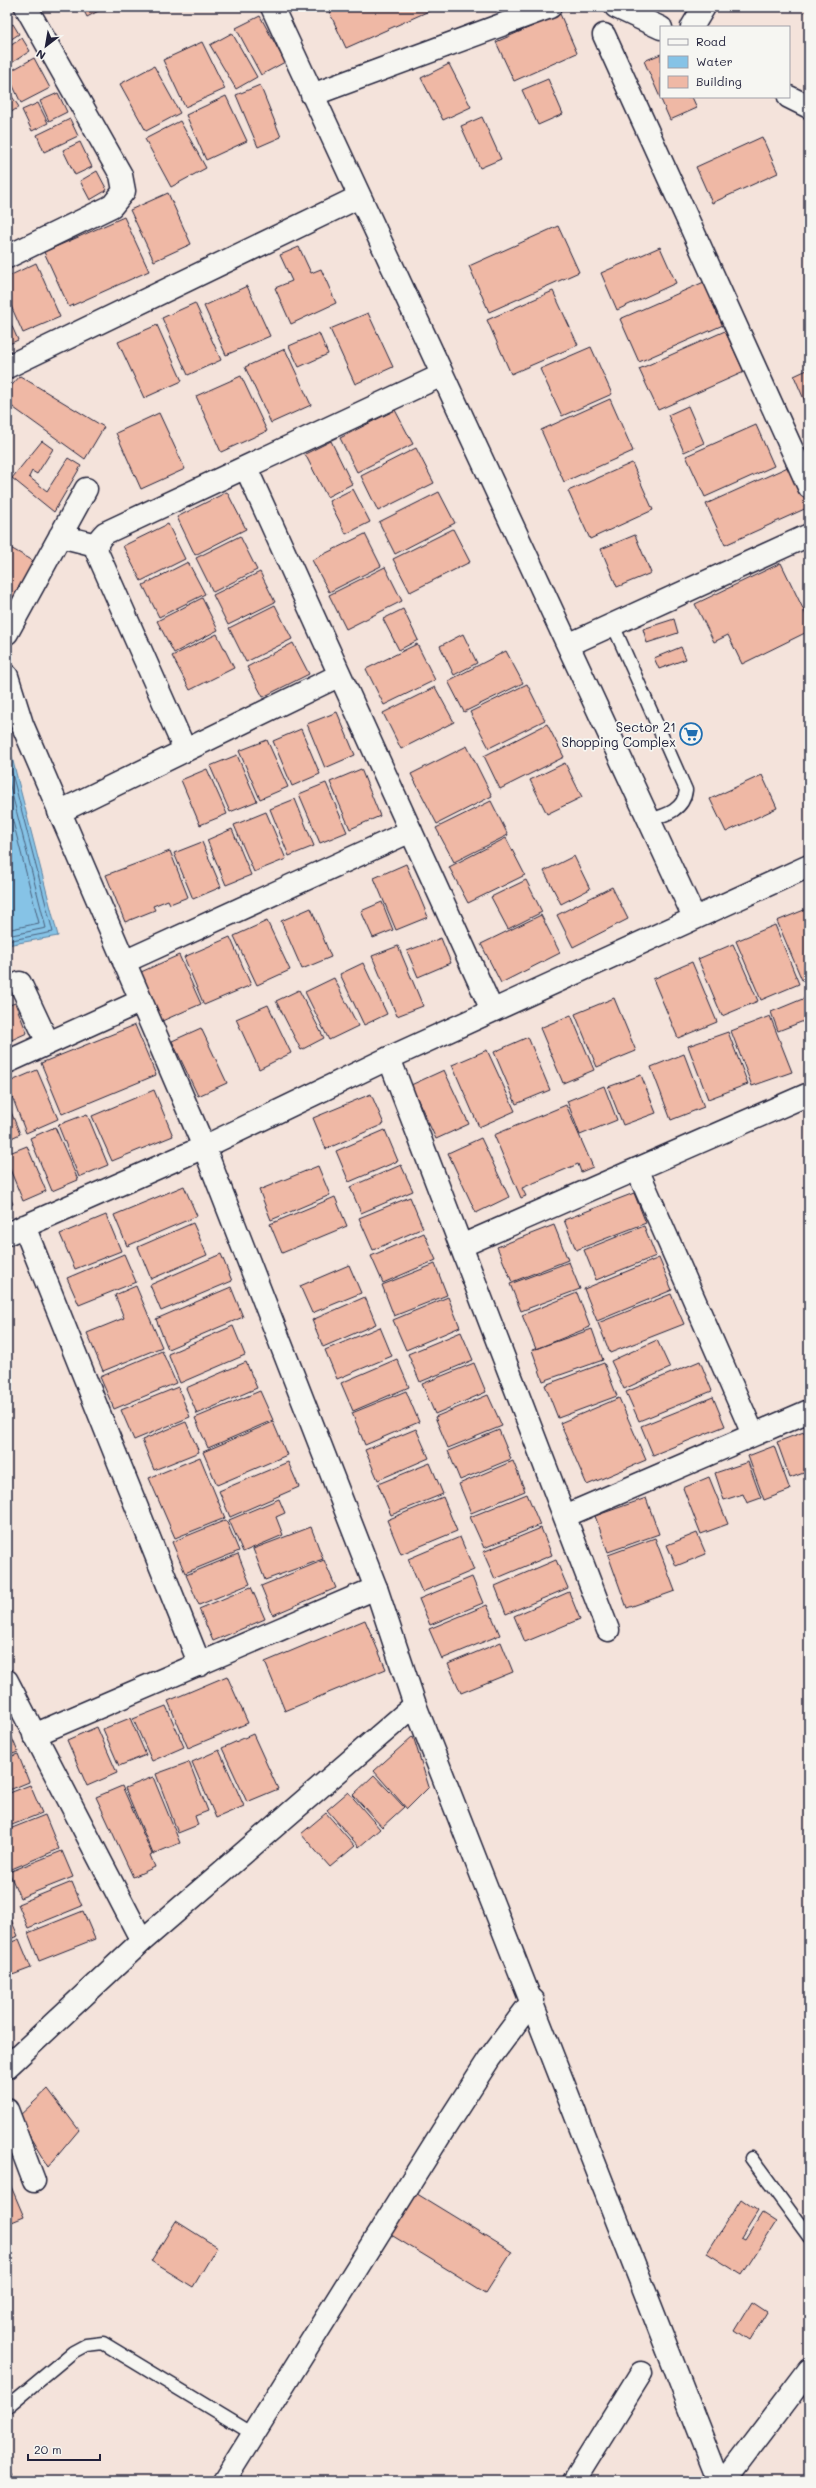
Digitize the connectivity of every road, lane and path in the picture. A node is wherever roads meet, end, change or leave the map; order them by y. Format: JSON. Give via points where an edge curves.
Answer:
{"nodes":[{"id":1,"x":26,"y":7,"type":"edge"},
{"id":2,"x":272,"y":7,"type":"edge"},
{"id":3,"x":550,"y":7,"type":"edge"},
{"id":4,"x":616,"y":7,"type":"edge"},
{"id":5,"x":704,"y":7,"type":"edge"},
{"id":6,"x":639,"y":12,"type":"edge"},
{"id":7,"x":516,"y":14,"type":"edge"},
{"id":8,"x":693,"y":26,"type":"edge"},
{"id":9,"x":660,"y":27,"type":"edge"},
{"id":10,"x":604,"y":35,"type":"dead end"},
{"id":11,"x":312,"y":95,"type":"junction"},
{"id":12,"x":790,"y":98,"type":"edge"},
{"id":13,"x":809,"y":107,"type":"edge"},
{"id":14,"x":359,"y":197,"type":"junction"},
{"id":15,"x":7,"y":257,"type":"edge"},
{"id":16,"x":7,"y":367,"type":"edge"},
{"id":17,"x":442,"y":375,"type":"junction"},
{"id":18,"x":246,"y":468,"type":"junction"},
{"id":19,"x":809,"y":486,"type":"edge"},
{"id":20,"x":86,"y":489,"type":"dead end"},
{"id":21,"x":809,"y":535,"type":"edge"},
{"id":22,"x":60,"y":536,"type":"junction"},
{"id":23,"x":96,"y":545,"type":"junction"},
{"id":24,"x":613,"y":625,"type":"junction"},
{"id":25,"x":7,"y":633,"type":"edge"},
{"id":26,"x":568,"y":645,"type":"junction"},
{"id":27,"x":340,"y":675,"type":"junction"},
{"id":28,"x":7,"y":676,"type":"edge"},
{"id":29,"x":15,"y":728,"type":"edge"},
{"id":30,"x":185,"y":750,"type":"junction"},
{"id":31,"x":59,"y":812,"type":"junction"},
{"id":32,"x":649,"y":820,"type":"junction"},
{"id":33,"x":411,"y":831,"type":"junction"},
{"id":34,"x":809,"y":866,"type":"edge"},
{"id":35,"x":694,"y":917,"type":"junction"},
{"id":36,"x":124,"y":962,"type":"junction"},
{"id":37,"x":20,"y":983,"type":"dead end"},
{"id":38,"x":141,"y":1001,"type":"junction"},
{"id":39,"x":492,"y":1010,"type":"junction"},
{"id":40,"x":48,"y":1043,"type":"junction"},
{"id":41,"x":389,"y":1058,"type":"junction"},
{"id":42,"x":7,"y":1062,"type":"edge"},
{"id":43,"x":808,"y":1096,"type":"edge"},
{"id":44,"x":204,"y":1147,"type":"junction"},
{"id":45,"x":637,"y":1169,"type":"junction"},
{"id":46,"x":16,"y":1230,"type":"edge"},
{"id":47,"x":461,"y":1246,"type":"junction"},
{"id":48,"x":809,"y":1411,"type":"edge"},
{"id":49,"x":753,"y":1434,"type":"junction"},
{"id":50,"x":565,"y":1516,"type":"junction"},
{"id":51,"x":376,"y":1588,"type":"junction"},
{"id":52,"x":608,"y":1630,"type":"dead end"},
{"id":53,"x":200,"y":1665,"type":"junction"},
{"id":54,"x":7,"y":1681,"type":"edge"},
{"id":55,"x":415,"y":1705,"type":"junction"},
{"id":56,"x":34,"y":1735,"type":"junction"},
{"id":57,"x":142,"y":1941,"type":"junction"},
{"id":58,"x":532,"y":2000,"type":"junction"},
{"id":59,"x":7,"y":2067,"type":"edge"},
{"id":60,"x":7,"y":2110,"type":"edge"},
{"id":61,"x":751,"y":2158,"type":"dead end"},
{"id":62,"x":34,"y":2180,"type":"dead end"},
{"id":63,"x":809,"y":2237,"type":"edge"},
{"id":64,"x":809,"y":2370,"type":"edge"},
{"id":65,"x":641,"y":2373,"type":"dead end"},
{"id":66,"x":7,"y":2407,"type":"edge"},
{"id":67,"x":253,"y":2434,"type":"junction"},
{"id":68,"x":224,"y":2481,"type":"edge"},
{"id":69,"x":574,"y":2481,"type":"edge"},
{"id":70,"x":719,"y":2481,"type":"edge"},
{"id":71,"x":725,"y":2481,"type":"edge"}],
"edges":[{"from":1,"to":15,"type":"street","via":[[121,175],[124,192],[112,206]]},
{"from":2,"to":11,"type":"street"},
{"from":3,"to":7,"type":"street"},
{"from":4,"to":6,"type":"street"},
{"from":5,"to":8,"type":"street"},
{"from":6,"to":9,"type":"street"},
{"from":7,"to":11,"type":"street"},
{"from":10,"to":19,"type":"street"},
{"from":11,"to":14,"type":"street"},
{"from":12,"to":13,"type":"street"},
{"from":14,"to":16,"type":"street"},
{"from":14,"to":17,"type":"street"},
{"from":17,"to":18,"type":"street"},
{"from":17,"to":26,"type":"street"},
{"from":18,"to":23,"type":"street","via":[[105,533]]},
{"from":18,"to":27,"type":"street"},
{"from":20,"to":22,"type":"street"},
{"from":21,"to":24,"type":"street"},
{"from":22,"to":23,"type":"street"},
{"from":22,"to":25,"type":"street"},
{"from":23,"to":30,"type":"street"},
{"from":24,"to":26,"type":"street"},
{"from":24,"to":32,"type":"lane","via":[[686,790],[677,808]]},
{"from":26,"to":32,"type":"street"},
{"from":27,"to":30,"type":"street"},
{"from":27,"to":33,"type":"street"},
{"from":28,"to":29,"type":"street"},
{"from":29,"to":31,"type":"street"},
{"from":30,"to":31,"type":"street"},
{"from":31,"to":36,"type":"street"},
{"from":32,"to":35,"type":"street"},
{"from":33,"to":36,"type":"street"},
{"from":33,"to":39,"type":"street"},
{"from":34,"to":35,"type":"street"},
{"from":35,"to":39,"type":"street"},
{"from":36,"to":38,"type":"street"},
{"from":37,"to":40,"type":"street"},
{"from":38,"to":40,"type":"street"},
{"from":38,"to":44,"type":"street"},
{"from":39,"to":41,"type":"street"},
{"from":40,"to":42,"type":"street"},
{"from":41,"to":44,"type":"street"},
{"from":41,"to":47,"type":"street"},
{"from":43,"to":45,"type":"street"},
{"from":44,"to":46,"type":"street"},
{"from":44,"to":51,"type":"street"},
{"from":45,"to":47,"type":"street"},
{"from":45,"to":49,"type":"street"},
{"from":46,"to":53,"type":"street"},
{"from":47,"to":50,"type":"street"},
{"from":48,"to":49,"type":"street"},
{"from":49,"to":50,"type":"street"},
{"from":50,"to":52,"type":"street"},
{"from":51,"to":53,"type":"street"},
{"from":51,"to":55,"type":"street"},
{"from":53,"to":56,"type":"street"},
{"from":54,"to":56,"type":"street"},
{"from":55,"to":57,"type":"street"},
{"from":55,"to":58,"type":"street"},
{"from":56,"to":57,"type":"street"},
{"from":57,"to":59,"type":"street"},
{"from":58,"to":67,"type":"street","via":[[489,2059],[442,2132]]},
{"from":58,"to":70,"type":"street"},
{"from":60,"to":62,"type":"street"},
{"from":61,"to":63,"type":"lane"},
{"from":64,"to":71,"type":"street"},
{"from":65,"to":69,"type":"street"},
{"from":66,"to":67,"type":"lane","via":[[73,2352],[86,2345],[104,2344]]},
{"from":67,"to":68,"type":"street"}]}
